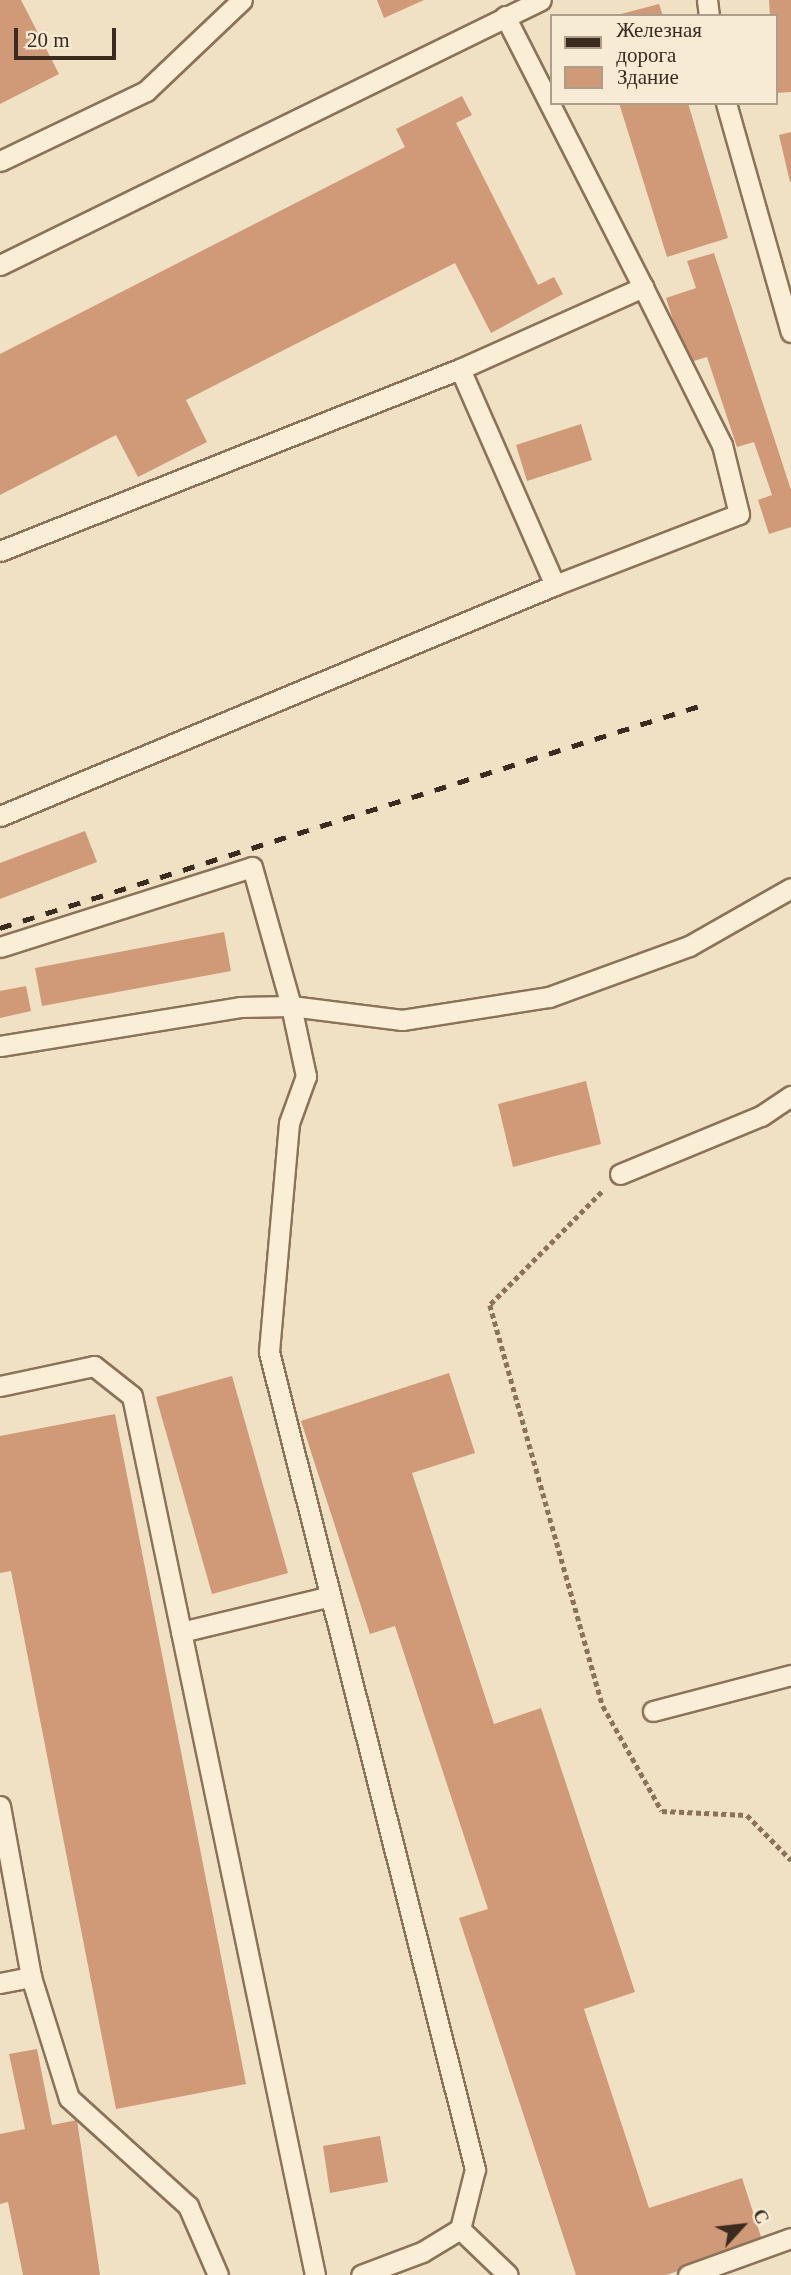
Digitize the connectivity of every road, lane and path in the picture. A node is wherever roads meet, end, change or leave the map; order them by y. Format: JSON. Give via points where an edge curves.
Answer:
{"nodes":[{"id":1,"x":242,"y":0,"type":"edge"},
{"id":2,"x":541,"y":0,"type":"edge"},
{"id":3,"x":505,"y":16,"type":"junction"},
{"id":4,"x":550,"y":104,"type":"edge"},
{"id":5,"x":550,"y":105,"type":"edge"},
{"id":6,"x":727,"y":105,"type":"edge"},
{"id":7,"x":0,"y":161,"type":"edge"},
{"id":8,"x":0,"y":265,"type":"edge"},
{"id":9,"x":643,"y":286,"type":"junction"},
{"id":10,"x":791,"y":332,"type":"edge"},
{"id":11,"x":460,"y":369,"type":"junction"},
{"id":12,"x":0,"y":551,"type":"edge"},
{"id":13,"x":555,"y":585,"type":"junction"},
{"id":14,"x":0,"y":816,"type":"edge"},
{"id":15,"x":791,"y":888,"type":"edge"},
{"id":16,"x":0,"y":947,"type":"edge"},
{"id":17,"x":291,"y":1006,"type":"junction"},
{"id":18,"x":0,"y":1046,"type":"edge"},
{"id":19,"x":791,"y":1096,"type":"edge"},
{"id":20,"x":620,"y":1174,"type":"joint"},
{"id":21,"x":0,"y":1386,"type":"edge"},
{"id":22,"x":327,"y":1597,"type":"junction"},
{"id":23,"x":181,"y":1632,"type":"junction"},
{"id":24,"x":791,"y":1675,"type":"edge"},
{"id":25,"x":653,"y":1712,"type":"dead end"},
{"id":26,"x":0,"y":1806,"type":"edge"},
{"id":27,"x":791,"y":1860,"type":"edge"},
{"id":28,"x":31,"y":1977,"type":"junction"},
{"id":29,"x":0,"y":1983,"type":"edge"},
{"id":30,"x":460,"y":2229,"type":"junction"},
{"id":31,"x":791,"y":2238,"type":"edge"},
{"id":32,"x":218,"y":2275,"type":"edge"},
{"id":33,"x":315,"y":2275,"type":"edge"},
{"id":34,"x":361,"y":2275,"type":"edge"},
{"id":35,"x":508,"y":2275,"type":"edge"},
{"id":36,"x":688,"y":2275,"type":"edge"}],
"edges":[{"from":1,"to":7,"type":"lane","via":[[146,91]]},
{"from":2,"to":3,"type":"lane"},
{"from":3,"to":4,"type":"lane"},
{"from":3,"to":8,"type":"lane"},
{"from":5,"to":9,"type":"lane"},
{"from":6,"to":10,"type":"lane"},
{"from":9,"to":11,"type":"lane"},
{"from":9,"to":13,"type":"lane","via":[[722,445],[739,514]]},
{"from":11,"to":12,"type":"lane"},
{"from":11,"to":13,"type":"lane"},
{"from":13,"to":14,"type":"lane"},
{"from":15,"to":17,"type":"lane","via":[[688,946],[549,997],[402,1020]]},
{"from":16,"to":17,"type":"lane","via":[[252,867]]},
{"from":17,"to":18,"type":"lane","via":[[240,1007]]},
{"from":17,"to":22,"type":"lane","via":[[306,1076],[289,1123],[270,1352]]},
{"from":19,"to":20,"type":"lane","via":[[761,1116]]},
{"from":20,"to":27,"type":"path","via":[[490,1305],[603,1706],[662,1811],[747,1815]]},
{"from":21,"to":23,"type":"lane","via":[[94,1366],[132,1396]]},
{"from":22,"to":23,"type":"lane"},
{"from":22,"to":30,"type":"lane","via":[[475,2169]]},
{"from":23,"to":33,"type":"lane"},
{"from":24,"to":25,"type":"lane"},
{"from":26,"to":28,"type":"lane"},
{"from":28,"to":29,"type":"lane"},
{"from":28,"to":32,"type":"lane","via":[[69,2098],[188,2206]]},
{"from":30,"to":34,"type":"lane","via":[[422,2252]]},
{"from":30,"to":35,"type":"lane"},
{"from":31,"to":36,"type":"lane"}]}
